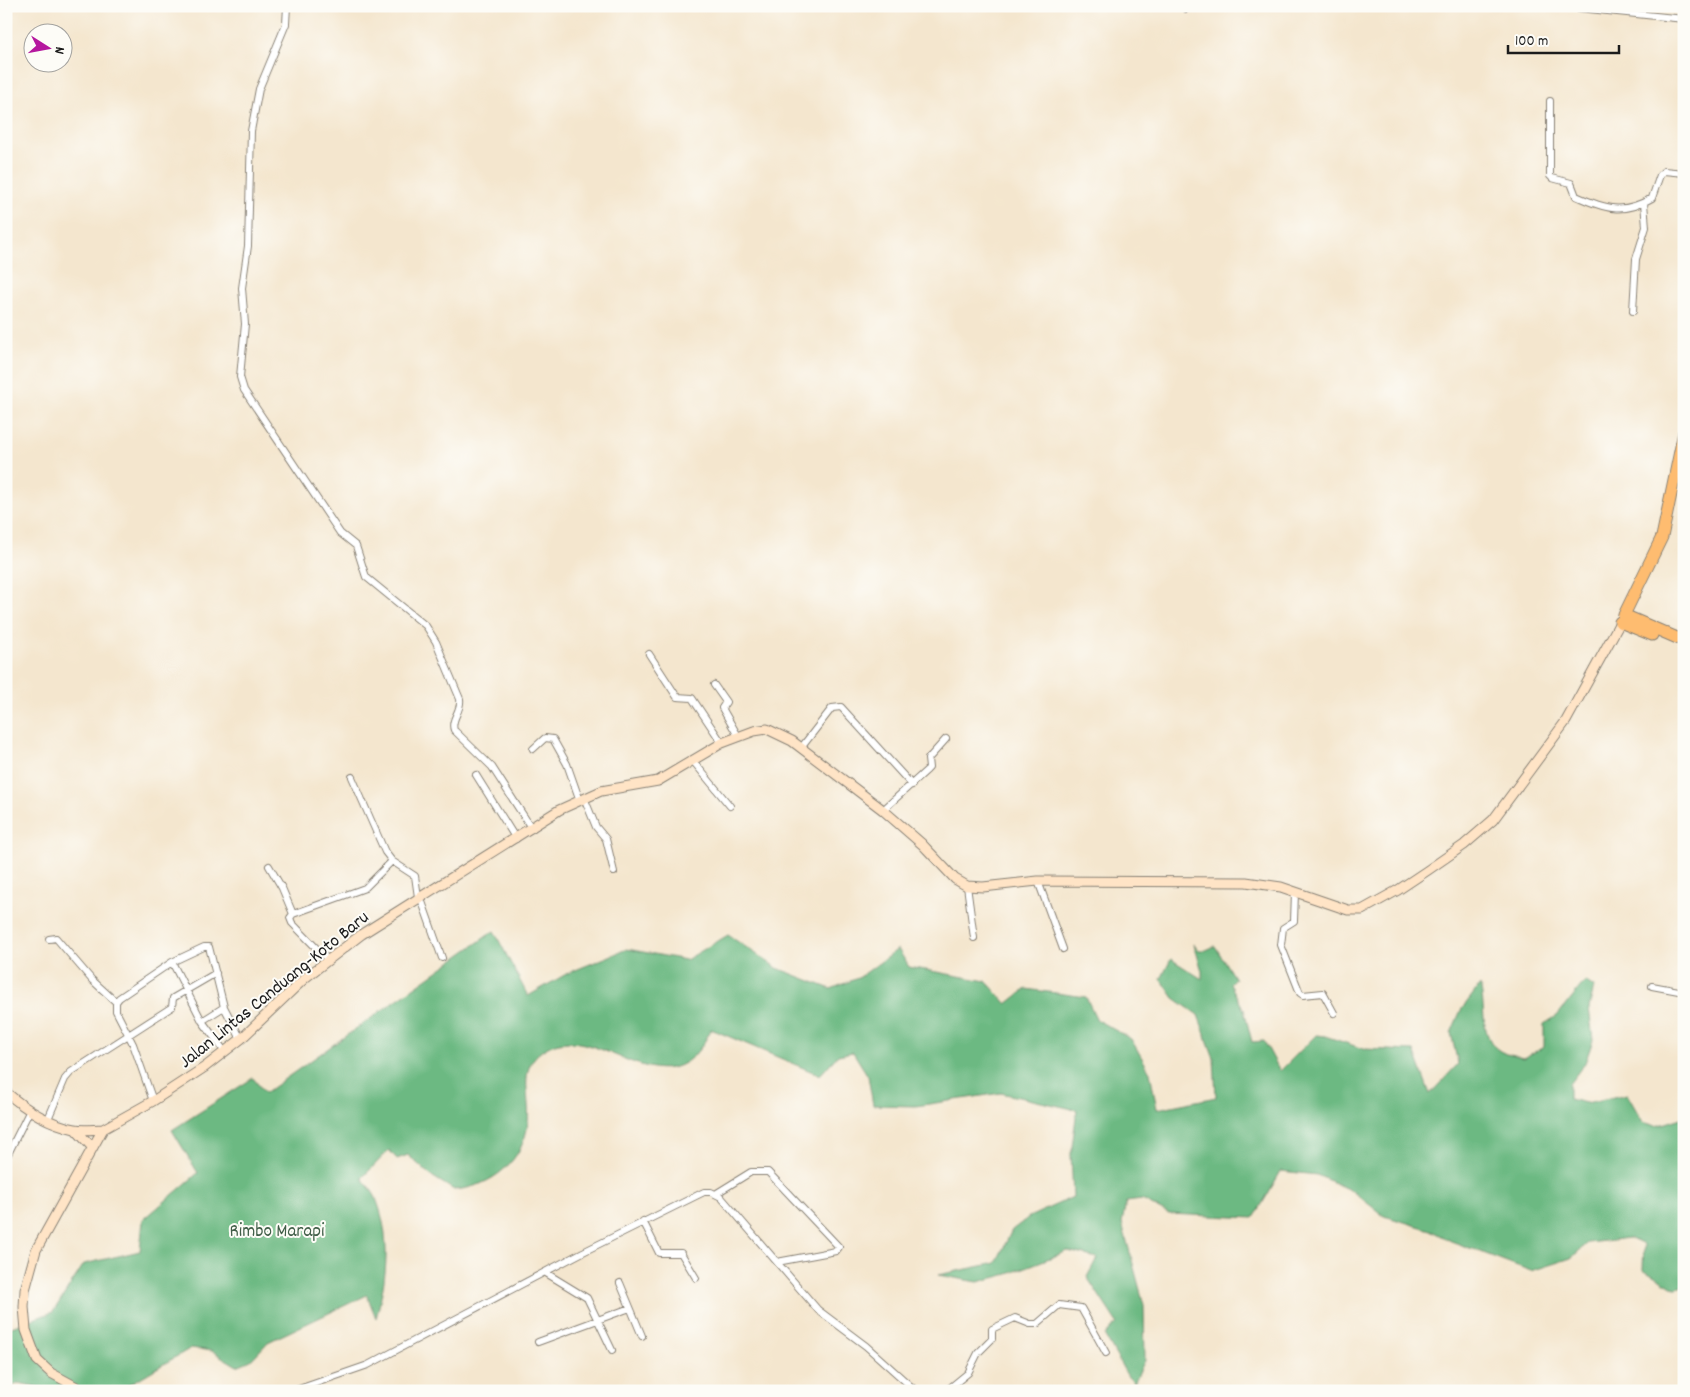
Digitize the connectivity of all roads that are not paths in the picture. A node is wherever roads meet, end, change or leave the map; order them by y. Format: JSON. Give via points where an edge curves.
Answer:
{"nodes":[{"id":1,"x":287,"y":6,"type":"edge"},
{"id":2,"x":1560,"y":6,"type":"edge"},
{"id":3,"x":1684,"y":19,"type":"edge"},
{"id":4,"x":1550,"y":101,"type":"dead end"},
{"id":5,"x":1684,"y":173,"type":"edge"},
{"id":6,"x":1644,"y":202,"type":"junction"},
{"id":7,"x":1633,"y":311,"type":"dead end"},
{"id":8,"x":1684,"y":432,"type":"edge"},
{"id":9,"x":1622,"y":619,"type":"junction"},
{"id":10,"x":1684,"y":642,"type":"edge"},
{"id":11,"x":1684,"y":648,"type":"edge"},
{"id":12,"x":650,"y":654,"type":"dead end"},
{"id":13,"x":714,"y":685,"type":"dead end"},
{"id":14,"x":738,"y":736,"type":"junction"},
{"id":15,"x":946,"y":739,"type":"dead end"},
{"id":16,"x":722,"y":743,"type":"junction"},
{"id":17,"x":533,"y":748,"type":"dead end"},
{"id":18,"x":801,"y":748,"type":"junction"},
{"id":19,"x":693,"y":762,"type":"junction"},
{"id":20,"x":476,"y":775,"type":"dead end"},
{"id":21,"x":352,"y":777,"type":"dead end"},
{"id":22,"x":912,"y":785,"type":"junction"},
{"id":23,"x":582,"y":800,"type":"junction"},
{"id":24,"x":730,"y":806,"type":"dead end"},
{"id":25,"x":883,"y":810,"type":"junction"},
{"id":26,"x":532,"y":829,"type":"junction"},
{"id":27,"x":516,"y":839,"type":"junction"},
{"id":28,"x":392,"y":861,"type":"junction"},
{"id":29,"x":269,"y":866,"type":"dead end"},
{"id":30,"x":614,"y":872,"type":"dead end"},
{"id":31,"x":1038,"y":881,"type":"junction"},
{"id":32,"x":967,"y":886,"type":"junction"},
{"id":33,"x":1295,"y":892,"type":"junction"},
{"id":34,"x":419,"y":897,"type":"junction"},
{"id":35,"x":292,"y":914,"type":"junction"},
{"id":36,"x":974,"y":938,"type":"dead end"},
{"id":37,"x":49,"y":939,"type":"dead end"},
{"id":38,"x":1063,"y":949,"type":"dead end"},
{"id":39,"x":442,"y":958,"type":"dead end"},
{"id":40,"x":327,"y":959,"type":"junction"},
{"id":41,"x":172,"y":962,"type":"junction"},
{"id":42,"x":216,"y":973,"type":"junction"},
{"id":43,"x":1652,"y":986,"type":"dead end"},
{"id":44,"x":187,"y":991,"type":"junction"},
{"id":45,"x":1684,"y":992,"type":"edge"},
{"id":46,"x":116,"y":1002,"type":"junction"},
{"id":47,"x":224,"y":1007,"type":"junction"},
{"id":48,"x":1334,"y":1013,"type":"dead end"},
{"id":49,"x":202,"y":1021,"type":"junction"},
{"id":50,"x":128,"y":1033,"type":"junction"},
{"id":51,"x":241,"y":1039,"type":"junction"},
{"id":52,"x":225,"y":1052,"type":"junction"},
{"id":53,"x":6,"y":1092,"type":"edge"},
{"id":54,"x":153,"y":1101,"type":"junction"},
{"id":55,"x":30,"y":1110,"type":"junction"},
{"id":56,"x":48,"y":1119,"type":"junction"},
{"id":57,"x":75,"y":1129,"type":"junction"},
{"id":58,"x":103,"y":1129,"type":"junction"},
{"id":59,"x":92,"y":1148,"type":"junction"},
{"id":60,"x":6,"y":1158,"type":"edge"},
{"id":61,"x":717,"y":1193,"type":"junction"},
{"id":62,"x":643,"y":1221,"type":"junction"},
{"id":63,"x":777,"y":1262,"type":"junction"},
{"id":64,"x":546,"y":1273,"type":"junction"},
{"id":65,"x":696,"y":1278,"type":"dead end"},
{"id":66,"x":620,"y":1283,"type":"dead end"},
{"id":67,"x":630,"y":1308,"type":"junction"},
{"id":68,"x":599,"y":1321,"type":"junction"},
{"id":69,"x":642,"y":1336,"type":"dead end"},
{"id":70,"x":538,"y":1342,"type":"dead end"},
{"id":71,"x":612,"y":1350,"type":"dead end"},
{"id":72,"x":1106,"y":1352,"type":"dead end"},
{"id":73,"x":84,"y":1391,"type":"edge"},
{"id":74,"x":293,"y":1391,"type":"edge"},
{"id":75,"x":916,"y":1391,"type":"edge"},
{"id":76,"x":946,"y":1391,"type":"edge"}],
"edges":[{"from":1,"to":26,"type":"street","via":[[286,24],[260,90],[251,131],[248,246],[242,288],[245,324],[240,364],[244,390],[340,533],[356,546],[363,573],[426,626],[460,699],[454,730],[492,767]]},
{"from":2,"to":3,"type":"street"},
{"from":4,"to":6,"type":"street","via":[[1550,176],[1568,180],[1576,196],[1599,206],[1630,208]]},
{"from":5,"to":6,"type":"street","via":[[1664,172],[1660,175],[1655,194]]},
{"from":6,"to":7,"type":"street","via":[[1646,226],[1636,259]]},
{"from":8,"to":9,"type":"highway","via":[[1662,536]]},
{"from":9,"to":10,"type":"highway"},
{"from":9,"to":11,"type":"highway"},
{"from":9,"to":33,"type":"main road","via":[[1553,741],[1492,820],[1478,833],[1398,890],[1362,910],[1348,910]]},
{"from":12,"to":16,"type":"street","via":[[677,696],[692,698]]},
{"from":13,"to":14,"type":"street","via":[[726,702],[722,708]]},
{"from":14,"to":16,"type":"main road","name":"Jalan Lintas Canduang-Koto Baru"},
{"from":14,"to":18,"type":"main road","name":"Jalan Lintas Canduang-Koto Baru","via":[[767,729]]},
{"from":15,"to":22,"type":"street","via":[[928,759],[929,768]]},
{"from":16,"to":19,"type":"main road","name":"Jalan Lintas Canduang-Koto Baru"},
{"from":17,"to":23,"type":"street","via":[[544,738],[553,739]]},
{"from":18,"to":22,"type":"street","via":[[832,708],[841,707]]},
{"from":18,"to":25,"type":"main road","name":"Jalan Lintas Canduang-Koto Baru"},
{"from":19,"to":23,"type":"main road","name":"Jalan Lintas Canduang-Koto Baru","via":[[658,781],[602,791]]},
{"from":19,"to":24,"type":"street"},
{"from":20,"to":27,"type":"street"},
{"from":21,"to":28,"type":"street"},
{"from":22,"to":25,"type":"street"},
{"from":23,"to":26,"type":"main road","name":"Jalan Lintas Canduang-Koto Baru","via":[[559,810]]},
{"from":23,"to":30,"type":"street","via":[[606,839]]},
{"from":25,"to":32,"type":"main road","name":"Jalan Lintas Canduang-Koto Baru","via":[[955,880]]},
{"from":26,"to":27,"type":"main road","name":"Jalan Lintas Canduang-Koto Baru"},
{"from":27,"to":34,"type":"main road","name":"Jalan Lintas Canduang-Koto Baru"},
{"from":28,"to":34,"type":"street","via":[[415,876]]},
{"from":28,"to":35,"type":"street","via":[[365,888]]},
{"from":29,"to":35,"type":"street"},
{"from":31,"to":32,"type":"main road"},
{"from":31,"to":33,"type":"main road","via":[[1246,882]]},
{"from":31,"to":38,"type":"street"},
{"from":32,"to":36,"type":"street"},
{"from":33,"to":48,"type":"street","via":[[1294,921],[1283,928],[1281,945],[1300,993],[1323,993]]},
{"from":34,"to":39,"type":"street"},
{"from":34,"to":40,"type":"main road","name":"Jalan Lintas Canduang-Koto Baru"},
{"from":35,"to":40,"type":"street","via":[[292,923]]},
{"from":37,"to":46,"type":"street","via":[[56,938]]},
{"from":40,"to":51,"type":"main road","name":"Jalan Lintas Canduang-Koto Baru"},
{"from":41,"to":42,"type":"street","via":[[208,947]]},
{"from":41,"to":44,"type":"street"},
{"from":41,"to":46,"type":"street"},
{"from":42,"to":44,"type":"street"},
{"from":42,"to":47,"type":"street"},
{"from":43,"to":45,"type":"street"},
{"from":44,"to":49,"type":"street"},
{"from":44,"to":50,"type":"street","via":[[173,998],[172,1007]]},
{"from":46,"to":50,"type":"street","via":[[116,1011]]},
{"from":47,"to":49,"type":"street"},
{"from":47,"to":51,"type":"street"},
{"from":49,"to":52,"type":"street"},
{"from":50,"to":54,"type":"street"},
{"from":50,"to":56,"type":"street","via":[[71,1072]]},
{"from":51,"to":52,"type":"main road","name":"Jalan Lintas Canduang-Koto Baru"},
{"from":52,"to":54,"type":"main road","name":"Jalan Lintas Canduang-Koto Baru"},
{"from":53,"to":55,"type":"main road"},
{"from":54,"to":58,"type":"main road","name":"Jalan Lintas Canduang-Koto Baru"},
{"from":55,"to":56,"type":"main road"},
{"from":55,"to":60,"type":"street"},
{"from":56,"to":57,"type":"main road"},
{"from":57,"to":58,"type":"main road"},
{"from":57,"to":59,"type":"main road"},
{"from":58,"to":59,"type":"main road"},
{"from":59,"to":73,"type":"main road","via":[[36,1250],[25,1290],[24,1307],[26,1330],[37,1360],[51,1373]]},
{"from":61,"to":62,"type":"street","via":[[704,1192]]},
{"from":61,"to":63,"type":"street"},
{"from":61,"to":63,"type":"street","via":[[751,1172],[768,1172],[839,1247],[836,1251]]},
{"from":62,"to":64,"type":"street"},
{"from":62,"to":65,"type":"street","via":[[656,1251],[662,1254],[681,1253]]},
{"from":63,"to":75,"type":"street","via":[[824,1316],[866,1346]]},
{"from":64,"to":68,"type":"street","via":[[587,1298]]},
{"from":64,"to":74,"type":"street","via":[[368,1365]]},
{"from":66,"to":67,"type":"street"},
{"from":67,"to":68,"type":"street"},
{"from":67,"to":69,"type":"street"},
{"from":68,"to":70,"type":"street"},
{"from":68,"to":71,"type":"street"},
{"from":72,"to":76,"type":"street","via":[[1081,1308],[1059,1305],[1036,1324],[1015,1318],[992,1329],[992,1340],[978,1353],[971,1369]]}]}
